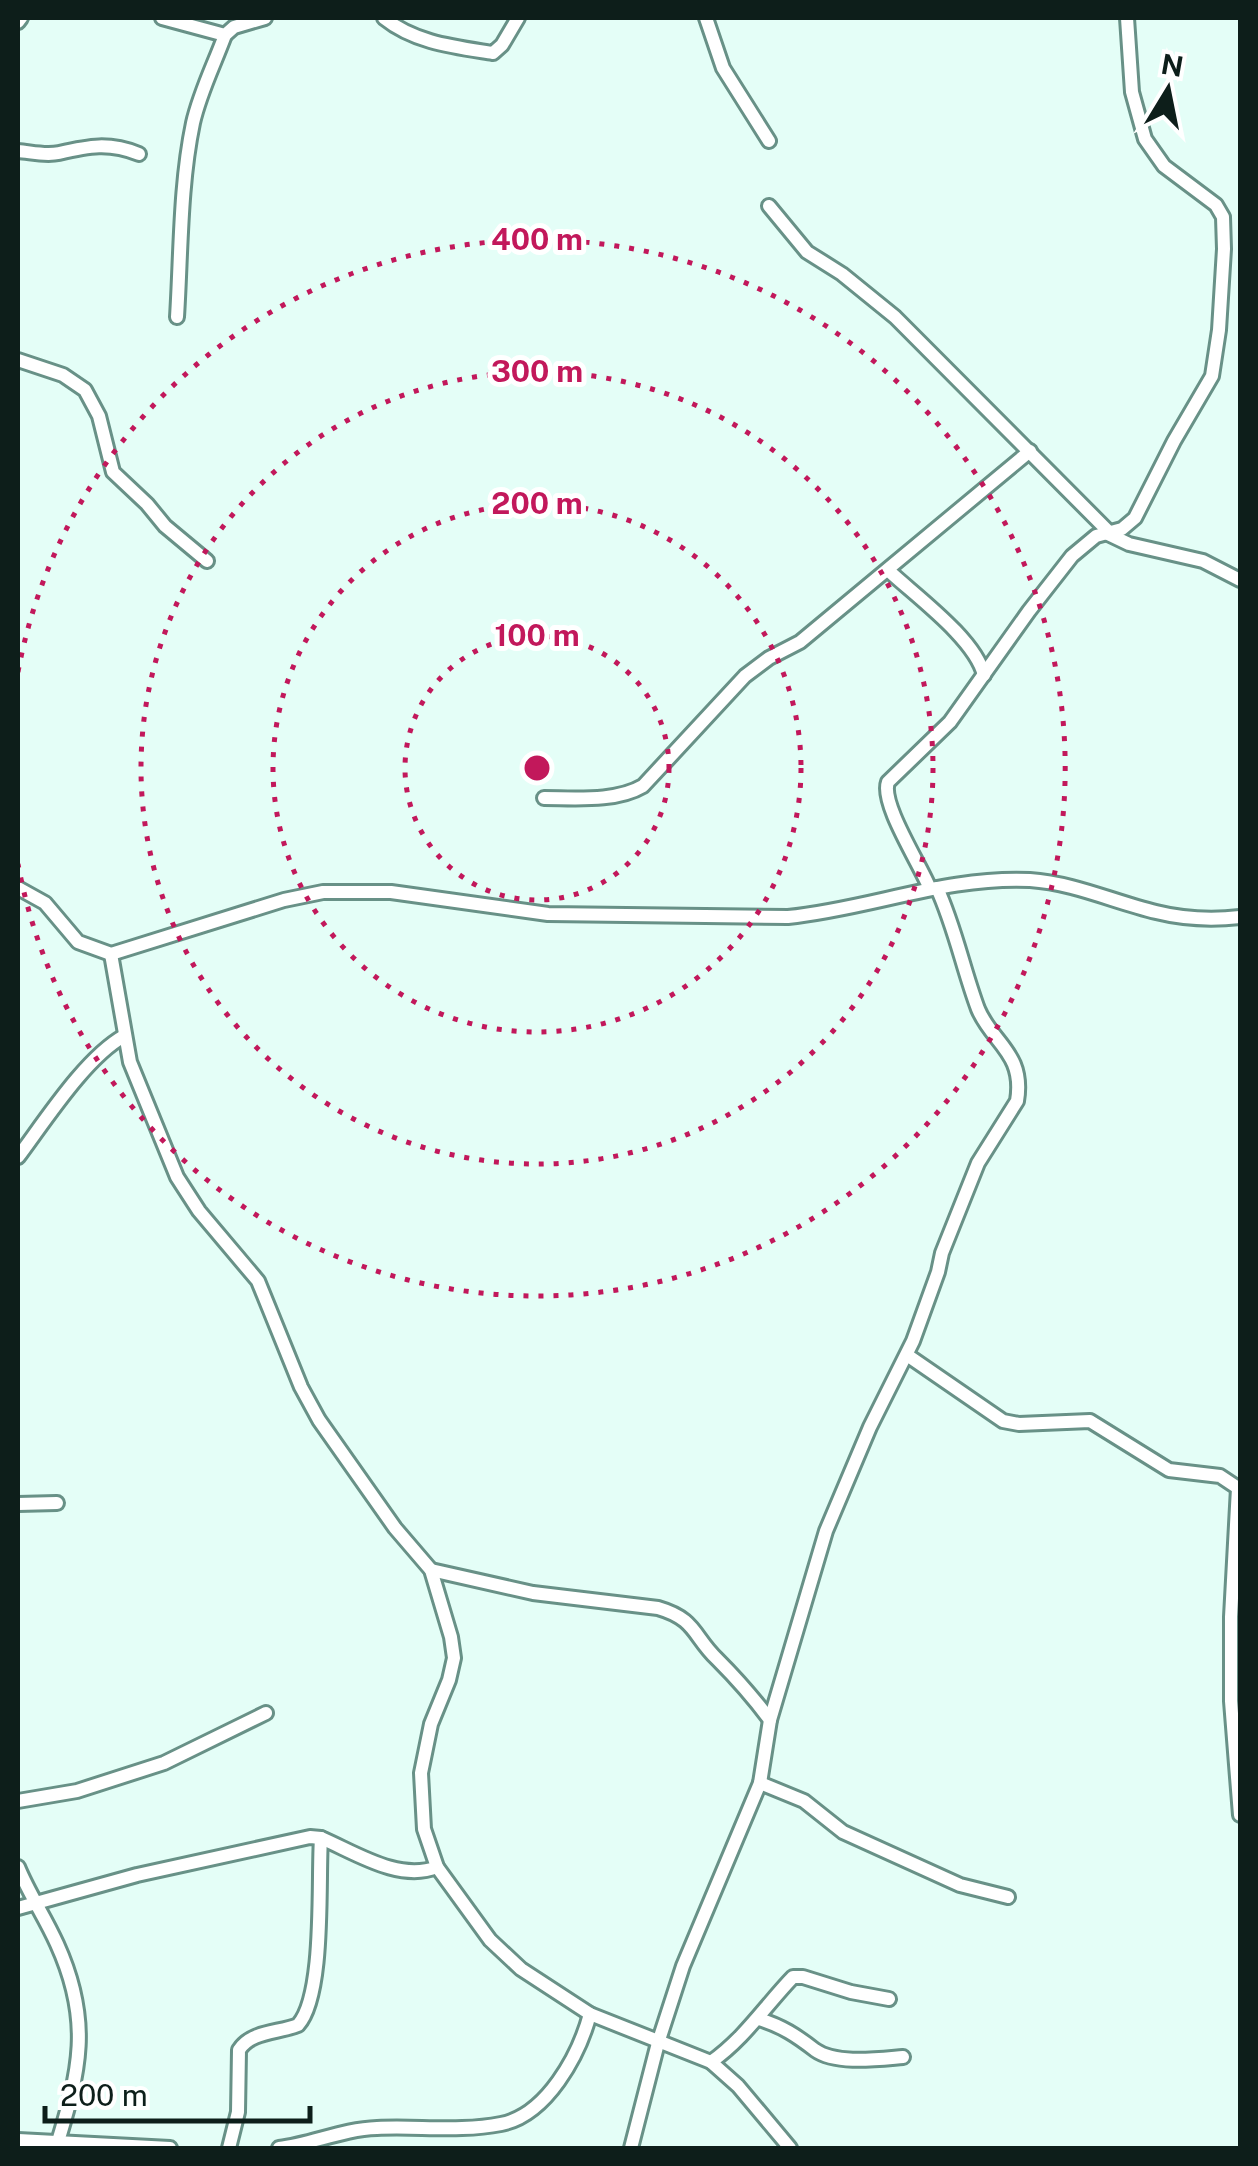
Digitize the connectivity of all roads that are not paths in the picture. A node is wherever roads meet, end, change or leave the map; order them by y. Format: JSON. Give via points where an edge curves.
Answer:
{"nodes":[{"id":1,"x":162,"y":18,"type":"edge"},
{"id":2,"x":265,"y":18,"type":"edge"},
{"id":3,"x":384,"y":18,"type":"edge"},
{"id":4,"x":518,"y":18,"type":"edge"},
{"id":5,"x":706,"y":18,"type":"edge"},
{"id":6,"x":1128,"y":18,"type":"edge"},
{"id":7,"x":225,"y":35,"type":"junction"},
{"id":8,"x":768,"y":141,"type":"dead end"},
{"id":9,"x":18,"y":150,"type":"edge"},
{"id":10,"x":138,"y":154,"type":"dead end"},
{"id":11,"x":769,"y":206,"type":"dead end"},
{"id":12,"x":177,"y":317,"type":"dead end"},
{"id":13,"x":18,"y":360,"type":"edge"},
{"id":14,"x":1030,"y":452,"type":"junction"},
{"id":15,"x":1108,"y":533,"type":"junction"},
{"id":16,"x":207,"y":561,"type":"dead end"},
{"id":17,"x":889,"y":571,"type":"junction"},
{"id":18,"x":1240,"y":580,"type":"edge"},
{"id":19,"x":984,"y":675,"type":"junction"},
{"id":20,"x":544,"y":798,"type":"dead end"},
{"id":21,"x":18,"y":888,"type":"edge"},
{"id":22,"x":933,"y":889,"type":"junction"},
{"id":23,"x":1240,"y":917,"type":"edge"},
{"id":24,"x":112,"y":954,"type":"junction"},
{"id":25,"x":124,"y":1036,"type":"junction"},
{"id":26,"x":18,"y":1157,"type":"edge"},
{"id":27,"x":906,"y":1356,"type":"junction"},
{"id":28,"x":58,"y":1503,"type":"dead end"},
{"id":29,"x":18,"y":1504,"type":"edge"},
{"id":30,"x":431,"y":1570,"type":"junction"},
{"id":31,"x":266,"y":1713,"type":"dead end"},
{"id":32,"x":770,"y":1720,"type":"junction"},
{"id":33,"x":760,"y":1783,"type":"junction"},
{"id":34,"x":18,"y":1801,"type":"edge"},
{"id":35,"x":1240,"y":1815,"type":"edge"},
{"id":36,"x":321,"y":1838,"type":"junction"},
{"id":37,"x":18,"y":1867,"type":"edge"},
{"id":38,"x":436,"y":1867,"type":"junction"},
{"id":39,"x":1008,"y":1897,"type":"dead end"},
{"id":40,"x":34,"y":1904,"type":"junction"},
{"id":41,"x":18,"y":1908,"type":"edge"},
{"id":42,"x":889,"y":1998,"type":"dead end"},
{"id":43,"x":590,"y":2014,"type":"junction"},
{"id":44,"x":759,"y":2019,"type":"junction"},
{"id":45,"x":658,"y":2044,"type":"junction"},
{"id":46,"x":903,"y":2057,"type":"dead end"},
{"id":47,"x":711,"y":2062,"type":"junction"},
{"id":48,"x":18,"y":2140,"type":"edge"},
{"id":49,"x":57,"y":2146,"type":"edge"},
{"id":50,"x":170,"y":2148,"type":"edge"},
{"id":51,"x":229,"y":2148,"type":"edge"},
{"id":52,"x":279,"y":2148,"type":"edge"},
{"id":53,"x":631,"y":2148,"type":"edge"},
{"id":54,"x":790,"y":2148,"type":"edge"}],
"edges":[{"from":1,"to":7,"type":"street"},
{"from":2,"to":7,"type":"street"},
{"from":3,"to":4,"type":"street","via":[[432,42],[493,53]]},
{"from":5,"to":8,"type":"street","via":[[724,68]]},
{"from":6,"to":15,"type":"street","via":[[1138,121],[1164,166],[1216,205],[1224,249],[1217,352],[1208,384],[1135,518]]},
{"from":7,"to":12,"type":"street","via":[[193,122]]},
{"from":9,"to":10,"type":"street","via":[[57,154],[95,144]]},
{"from":11,"to":14,"type":"street","via":[[807,252],[895,317]]},
{"from":13,"to":16,"type":"street","via":[[84,390],[99,416],[113,472]]},
{"from":14,"to":15,"type":"street"},
{"from":14,"to":17,"type":"street"},
{"from":15,"to":18,"type":"street","via":[[1134,546],[1203,560]]},
{"from":15,"to":19,"type":"street","via":[[1072,556]]},
{"from":17,"to":19,"type":"street","via":[[968,646]]},
{"from":17,"to":20,"type":"street","via":[[745,676],[643,786]]},
{"from":19,"to":22,"type":"street","via":[[950,722],[886,788],[888,806]]},
{"from":21,"to":24,"type":"street","via":[[46,903],[78,942]]},
{"from":22,"to":23,"type":"street","via":[[1042,881],[1160,914]]},
{"from":22,"to":24,"type":"street","via":[[788,916],[548,914],[391,892],[323,892]]},
{"from":22,"to":27,"type":"street","via":[[980,1012],[1008,1052],[1019,1091],[978,1164]]},
{"from":24,"to":25,"type":"street"},
{"from":25,"to":26,"type":"street","via":[[46,1116]]},
{"from":25,"to":30,"type":"street","via":[[139,1088],[186,1194],[258,1281],[318,1420]]},
{"from":27,"to":32,"type":"street","via":[[826,1532]]},
{"from":27,"to":35,"type":"street","via":[[1002,1421],[1090,1421],[1169,1470],[1220,1476],[1238,1488],[1231,1689]]},
{"from":28,"to":29,"type":"street"},
{"from":30,"to":32,"type":"street","via":[[532,1593],[664,1610],[698,1632]]},
{"from":30,"to":38,"type":"street","via":[[454,1658],[421,1773],[424,1829]]},
{"from":31,"to":34,"type":"street","via":[[164,1763],[78,1791]]},
{"from":32,"to":33,"type":"street"},
{"from":33,"to":39,"type":"street","via":[[804,1801],[843,1832],[960,1885]]},
{"from":33,"to":45,"type":"street","via":[[694,1936]]},
{"from":36,"to":38,"type":"street","via":[[400,1870]]},
{"from":36,"to":40,"type":"street","via":[[137,1875]]},
{"from":36,"to":51,"type":"street","via":[[308,2010],[298,2024],[242,2044]]},
{"from":37,"to":40,"type":"street"},
{"from":38,"to":43,"type":"street","via":[[490,1940]]},
{"from":40,"to":41,"type":"street"},
{"from":40,"to":49,"type":"street","via":[[66,1966],[81,2028],[78,2068]]},
{"from":42,"to":44,"type":"street","via":[[793,1977]]},
{"from":43,"to":45,"type":"street"},
{"from":43,"to":52,"type":"street","via":[[561,2079],[516,2119],[488,2126],[355,2130]]},
{"from":44,"to":46,"type":"street","via":[[834,2056]]},
{"from":44,"to":47,"type":"street"},
{"from":45,"to":47,"type":"street"},
{"from":45,"to":53,"type":"street"},
{"from":47,"to":54,"type":"street"},
{"from":48,"to":49,"type":"street"},
{"from":49,"to":50,"type":"street"}]}
